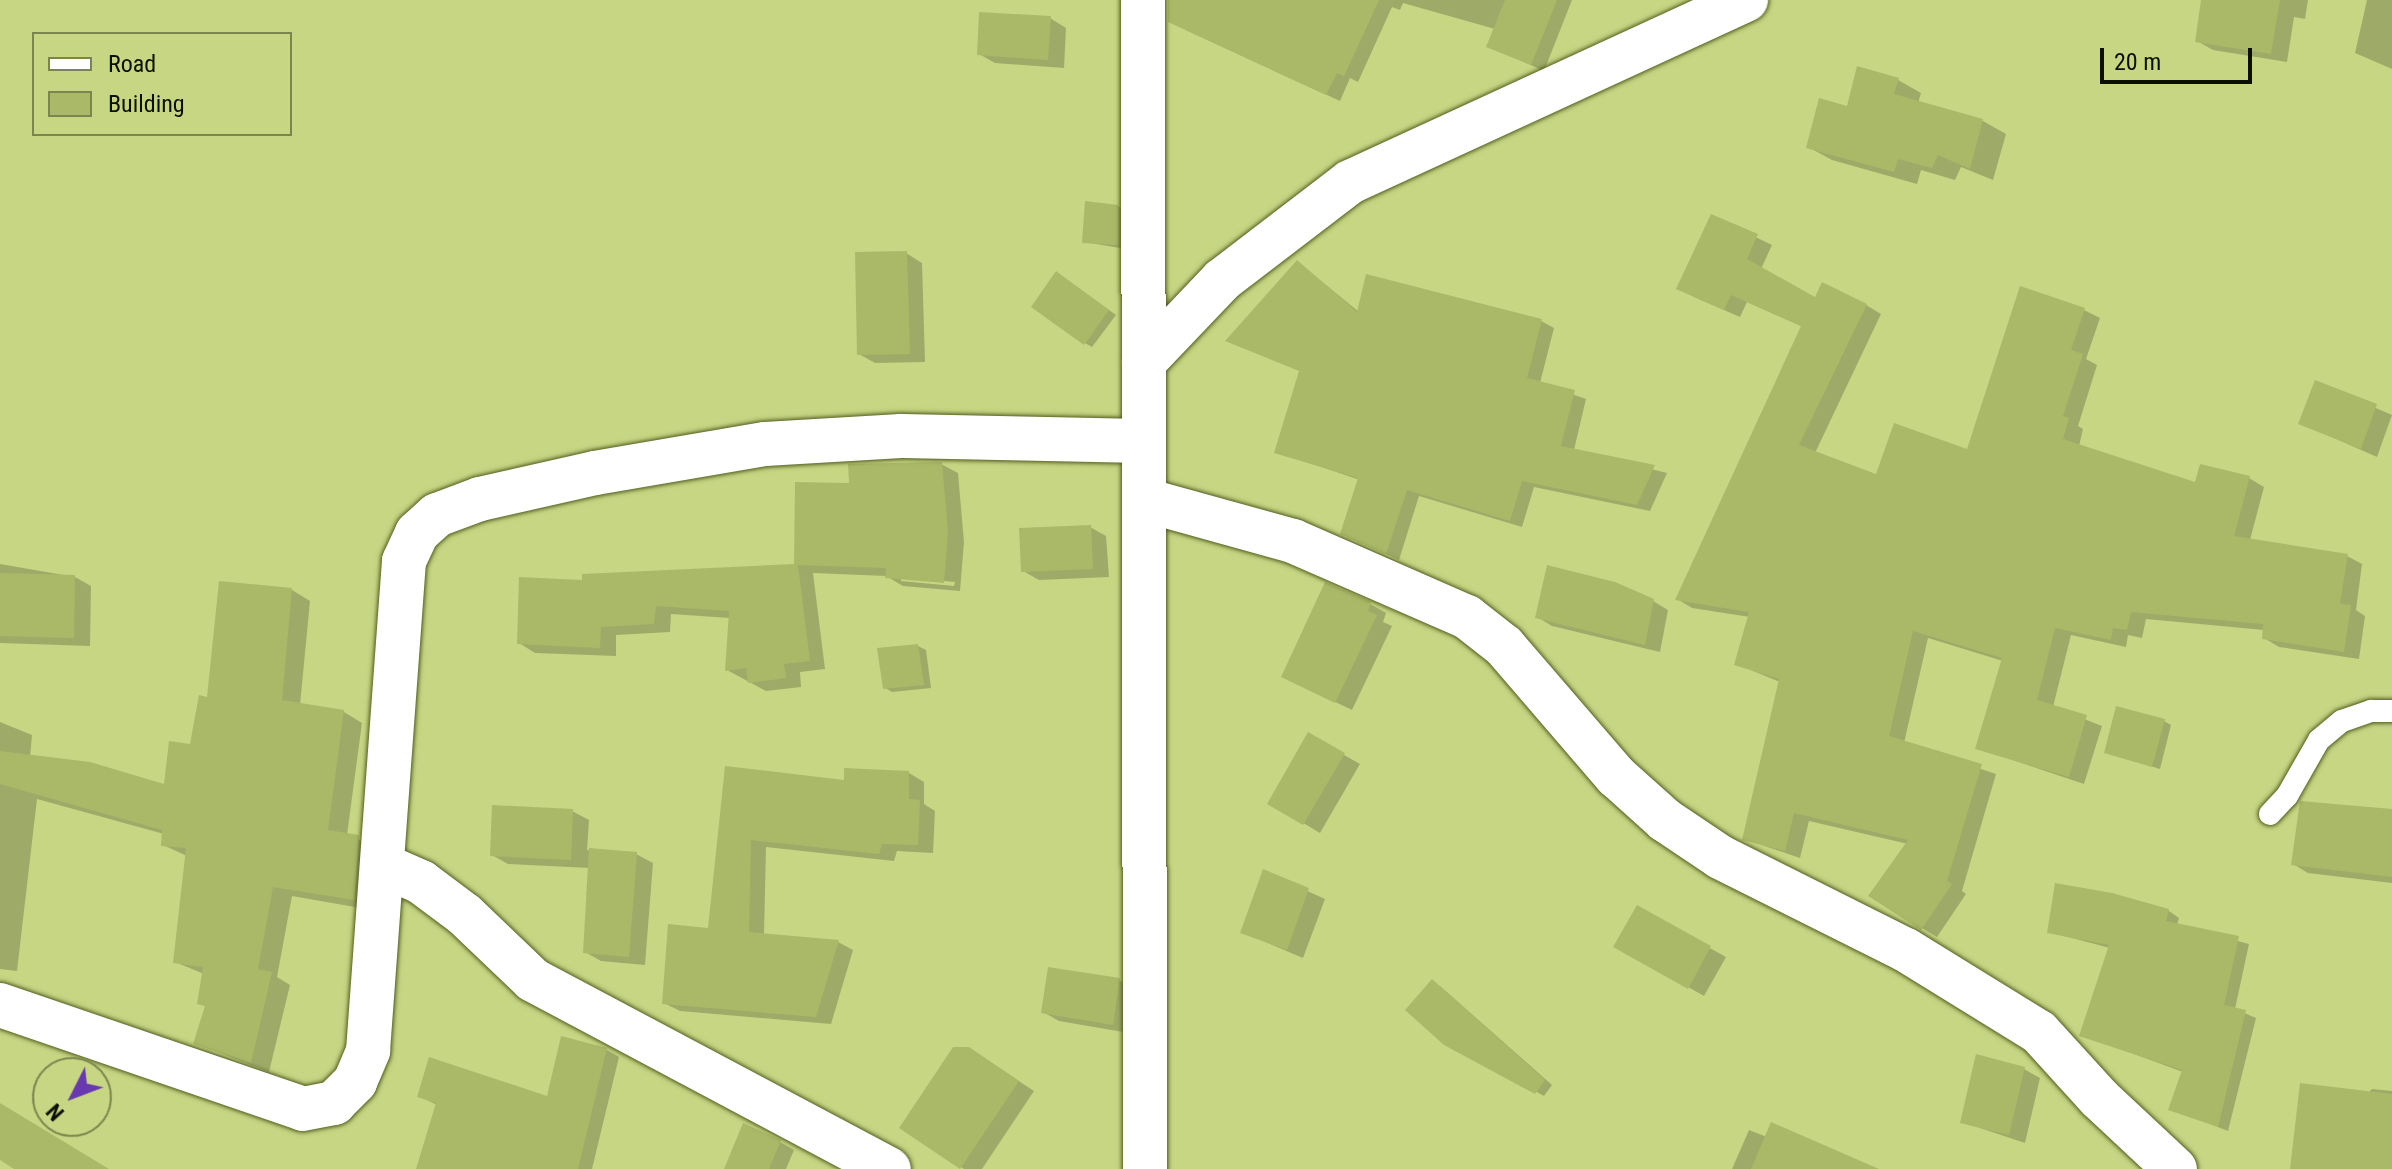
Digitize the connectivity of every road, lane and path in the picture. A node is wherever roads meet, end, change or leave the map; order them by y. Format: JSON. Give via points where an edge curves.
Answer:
{"nodes":[{"id":1,"x":1143,"y":0,"type":"edge"},
{"id":2,"x":1746,"y":0,"type":"edge"},
{"id":3,"x":1144,"y":362,"type":"junction"},
{"id":4,"x":1144,"y":441,"type":"junction"},
{"id":5,"x":1145,"y":500,"type":"junction"},
{"id":6,"x":2392,"y":711,"type":"edge"},
{"id":7,"x":2270,"y":814,"type":"dead end"},
{"id":8,"x":382,"y":865,"type":"junction"},
{"id":9,"x":0,"y":1005,"type":"edge"},
{"id":10,"x":2128,"y":1151,"type":"edge"},
{"id":11,"x":889,"y":1169,"type":"edge"},
{"id":12,"x":1145,"y":1169,"type":"edge"},
{"id":13,"x":2175,"y":1169,"type":"edge"}],
"edges":[{"from":1,"to":3,"type":"street"},
{"from":2,"to":3,"type":"street","via":[[1686,32],[1563,81],[1350,182],[1222,280]]},
{"from":3,"to":4,"type":"street"},
{"from":4,"to":5,"type":"street"},
{"from":4,"to":8,"type":"street","via":[[901,436],[765,444],[595,473],[480,499],[437,515],[417,533],[404,561]]},
{"from":5,"to":10,"type":"street","via":[[1293,541],[1467,617],[1504,646],[1616,776],[1665,820],[1720,857],[1894,943],[2039,1032]]},
{"from":5,"to":12,"type":"street"},
{"from":6,"to":7,"type":"lane","via":[[2371,711],[2342,721],[2319,740],[2287,796]]},
{"from":8,"to":9,"type":"street","via":[[368,1051],[355,1082],[334,1103],[303,1109]]},
{"from":8,"to":11,"type":"street","via":[[421,882],[464,914],[533,980]]},
{"from":10,"to":13,"type":"street"}]}
